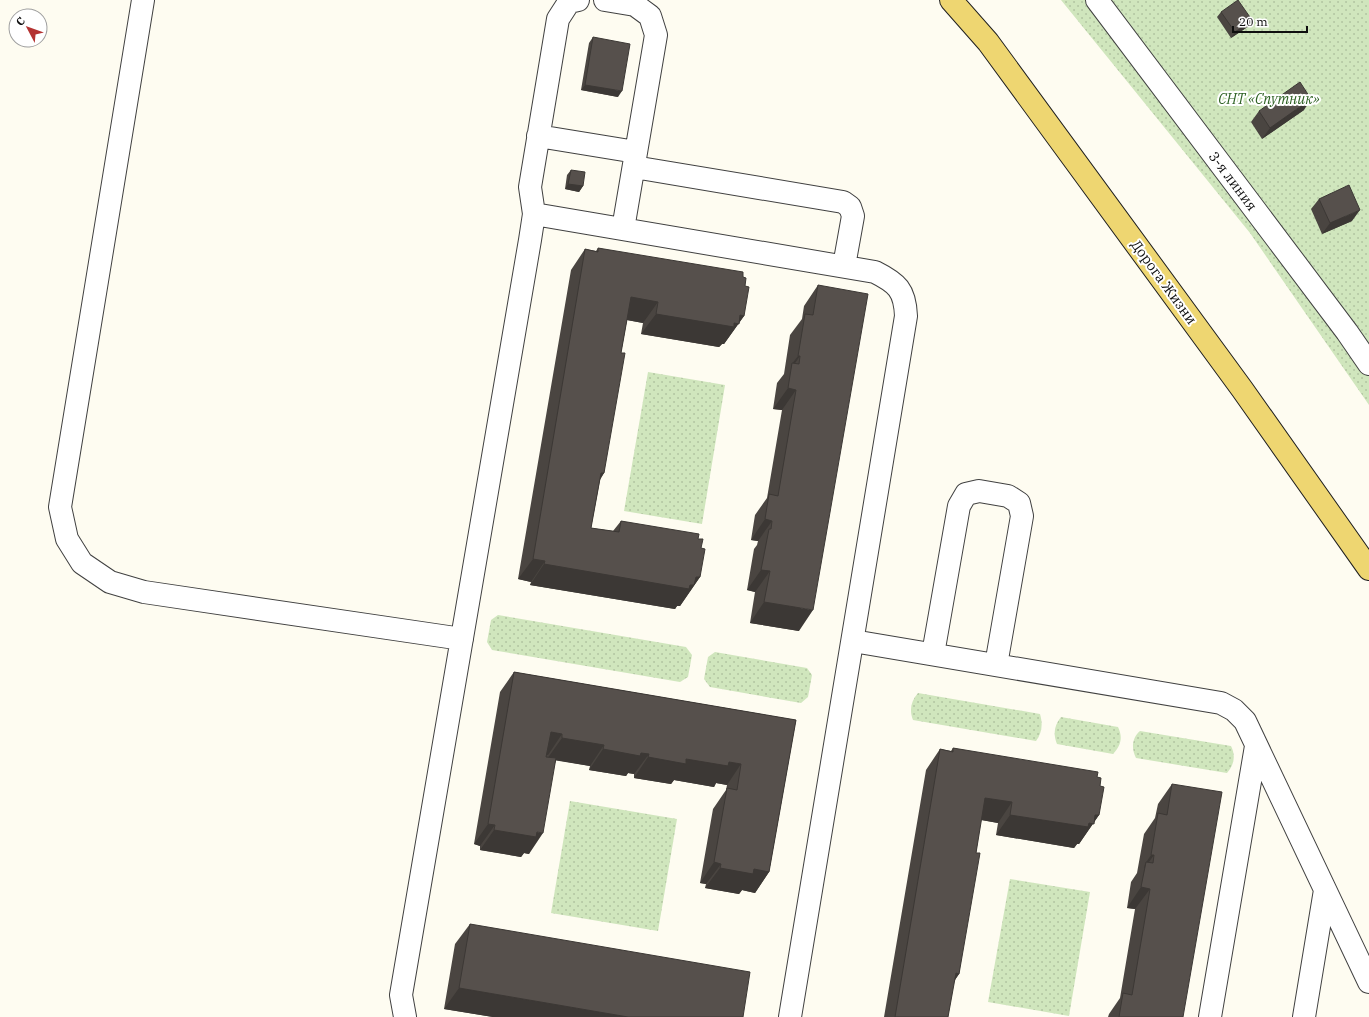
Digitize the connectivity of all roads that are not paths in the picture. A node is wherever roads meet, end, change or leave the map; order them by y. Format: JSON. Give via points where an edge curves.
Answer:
{"nodes":[{"id":1,"x":143,"y":0,"type":"edge"},
{"id":2,"x":578,"y":0,"type":"edge"},
{"id":3,"x":604,"y":0,"type":"edge"},
{"id":4,"x":951,"y":0,"type":"edge"},
{"id":5,"x":1097,"y":0,"type":"edge"},
{"id":6,"x":538,"y":136,"type":"junction"},
{"id":7,"x":635,"y":160,"type":"junction"},
{"id":8,"x":534,"y":214,"type":"junction"},
{"id":9,"x":623,"y":229,"type":"junction"},
{"id":10,"x":844,"y":266,"type":"junction"},
{"id":11,"x":1369,"y":364,"type":"edge"},
{"id":12,"x":1369,"y":569,"type":"edge"},
{"id":13,"x":462,"y":639,"type":"junction"},
{"id":14,"x":853,"y":641,"type":"junction"},
{"id":15,"x":933,"y":654,"type":"junction"},
{"id":16,"x":996,"y":665,"type":"junction"},
{"id":17,"x":1256,"y":746,"type":"junction"},
{"id":18,"x":1325,"y":890,"type":"junction"},
{"id":19,"x":1369,"y":982,"type":"edge"},
{"id":20,"x":405,"y":1017,"type":"edge"},
{"id":21,"x":790,"y":1017,"type":"edge"},
{"id":22,"x":1210,"y":1017,"type":"edge"},
{"id":23,"x":1304,"y":1017,"type":"edge"}],
"edges":[{"from":1,"to":13,"type":"street","via":[[60,507],[67,539],[82,564],[110,582],[144,592]]},
{"from":2,"to":6,"type":"street","via":[[569,2],[558,19]]},
{"from":3,"to":7,"type":"street","via":[[635,5],[650,16],[656,35]]},
{"from":4,"to":12,"type":"main road","name":"Дорога Жизни","via":[[988,42],[1218,356]]},
{"from":5,"to":11,"type":"street","name":"3-я линия"},
{"from":6,"to":7,"type":"street"},
{"from":6,"to":8,"type":"street","via":[[530,188]]},
{"from":7,"to":9,"type":"street"},
{"from":7,"to":10,"type":"street","via":[[843,202],[850,208],[853,216]]},
{"from":8,"to":9,"type":"street"},
{"from":8,"to":13,"type":"street"},
{"from":9,"to":10,"type":"street"},
{"from":10,"to":14,"type":"street","via":[[875,272],[889,279],[899,288],[906,303],[906,316]]},
{"from":13,"to":20,"type":"street","via":[[401,996]]},
{"from":14,"to":15,"type":"street"},
{"from":14,"to":21,"type":"street"},
{"from":15,"to":16,"type":"street"},
{"from":15,"to":16,"type":"street","via":[[959,506],[966,494],[986,492],[1008,496],[1019,503],[1022,516]]},
{"from":16,"to":17,"type":"street","via":[[1221,703],[1234,710],[1245,721]]},
{"from":17,"to":18,"type":"street"},
{"from":17,"to":22,"type":"street"},
{"from":18,"to":19,"type":"street"},
{"from":18,"to":23,"type":"street"}]}
